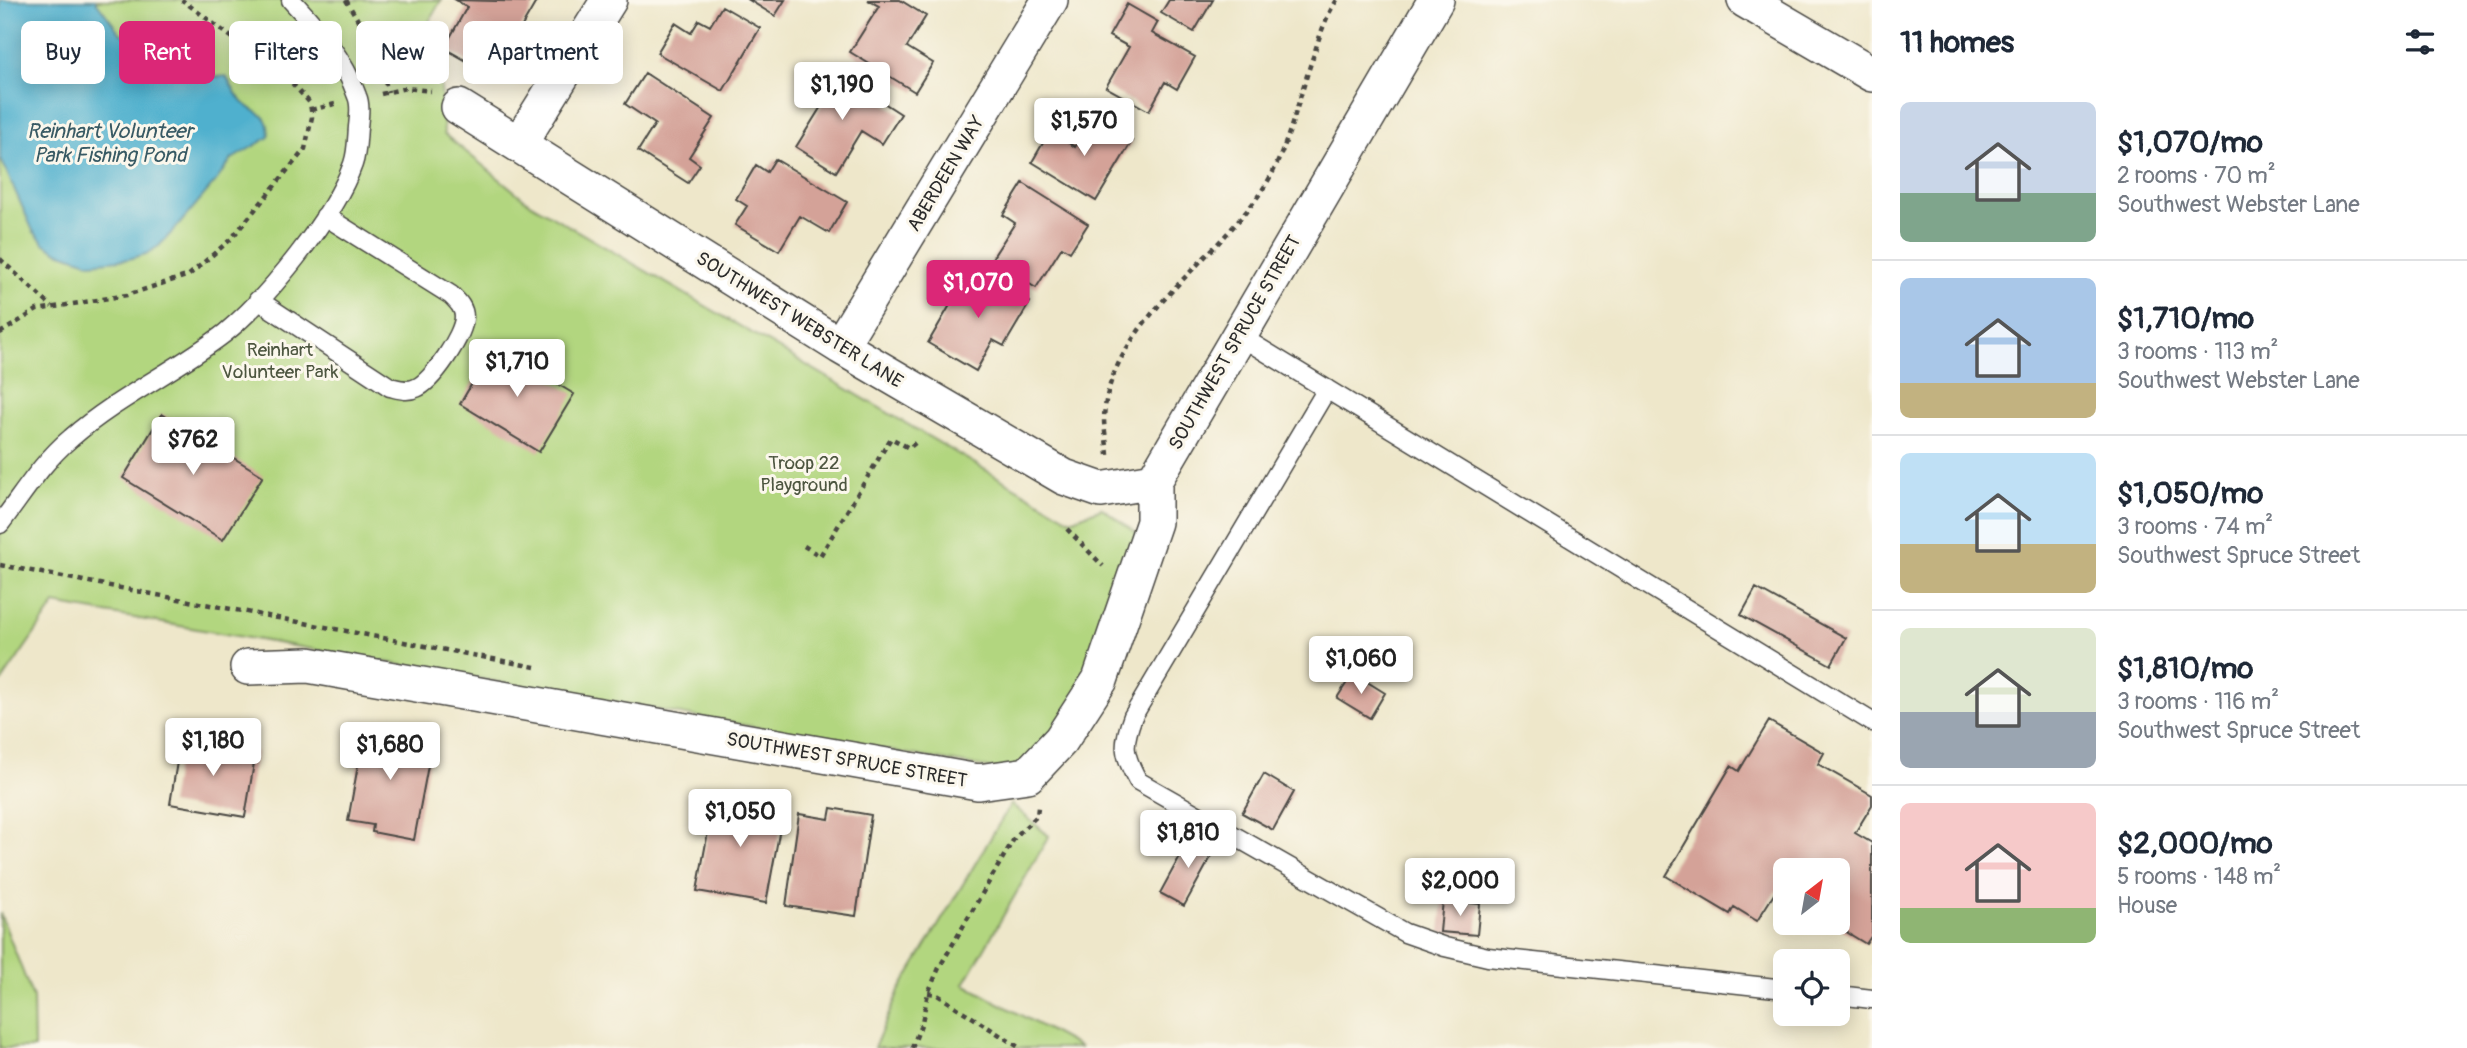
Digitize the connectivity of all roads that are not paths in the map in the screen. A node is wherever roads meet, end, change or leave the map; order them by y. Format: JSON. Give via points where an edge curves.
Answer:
{"nodes":[{"id":1,"x":291,"y":0,"type":"edge"},
{"id":2,"x":608,"y":0,"type":"edge"},
{"id":3,"x":1050,"y":0,"type":"edge"},
{"id":4,"x":1436,"y":0,"type":"edge"},
{"id":5,"x":1745,"y":0,"type":"edge"},
{"id":6,"x":1872,"y":74,"type":"edge"},
{"id":7,"x":459,"y":107,"type":"road end"},
{"id":8,"x":519,"y":144,"type":"junction"},
{"id":9,"x":325,"y":216,"type":"junction"},
{"id":10,"x":258,"y":300,"type":"junction"},
{"id":11,"x":1238,"y":335,"type":"junction"},
{"id":12,"x":840,"y":346,"type":"junction"},
{"id":13,"x":1327,"y":389,"type":"junction"},
{"id":14,"x":1154,"y":481,"type":"junction"},
{"id":15,"x":0,"y":524,"type":"edge"},
{"id":16,"x":248,"y":667,"type":"dead end"},
{"id":17,"x":1872,"y":722,"type":"edge"},
{"id":18,"x":1773,"y":988,"type":"edge"},
{"id":19,"x":1850,"y":996,"type":"edge"},
{"id":20,"x":1872,"y":999,"type":"edge"}],
"edges":[{"from":1,"to":9,"type":"lane","via":[[337,54],[358,98],[354,163]]},
{"from":2,"to":8,"type":"street"},
{"from":3,"to":12,"type":"street","name":"ABERDEEN WAY"},
{"from":4,"to":11,"type":"street","name":"SOUTHWEST SPRUCE STREET"},
{"from":5,"to":6,"type":"street"},
{"from":7,"to":8,"type":"street","name":"SOUTHWEST WEBSTER LANE"},
{"from":8,"to":12,"type":"street","name":"SOUTHWEST WEBSTER LANE"},
{"from":9,"to":10,"type":"lane"},
{"from":9,"to":10,"type":"lane","via":[[451,295],[461,306],[460,334],[432,376],[418,388],[390,387]]},
{"from":10,"to":15,"type":"lane","via":[[188,359],[71,437],[45,462]]},
{"from":11,"to":13,"type":"lane"},
{"from":11,"to":14,"type":"street","name":"SOUTHWEST SPRUCE STREET"},
{"from":12,"to":14,"type":"street","name":"SOUTHWEST WEBSTER LANE","via":[[1064,477],[1101,490]]},
{"from":13,"to":17,"type":"lane"},
{"from":13,"to":18,"type":"lane","via":[[1133,716],[1125,738],[1128,763],[1138,781],[1405,933],[1445,947],[1488,957]]},
{"from":14,"to":16,"type":"street","name":"SOUTHWEST SPRUCE STREET","via":[[1154,522],[1100,680],[1061,740],[1028,775],[978,782],[308,665]]},
{"from":19,"to":20,"type":"lane"}]}
